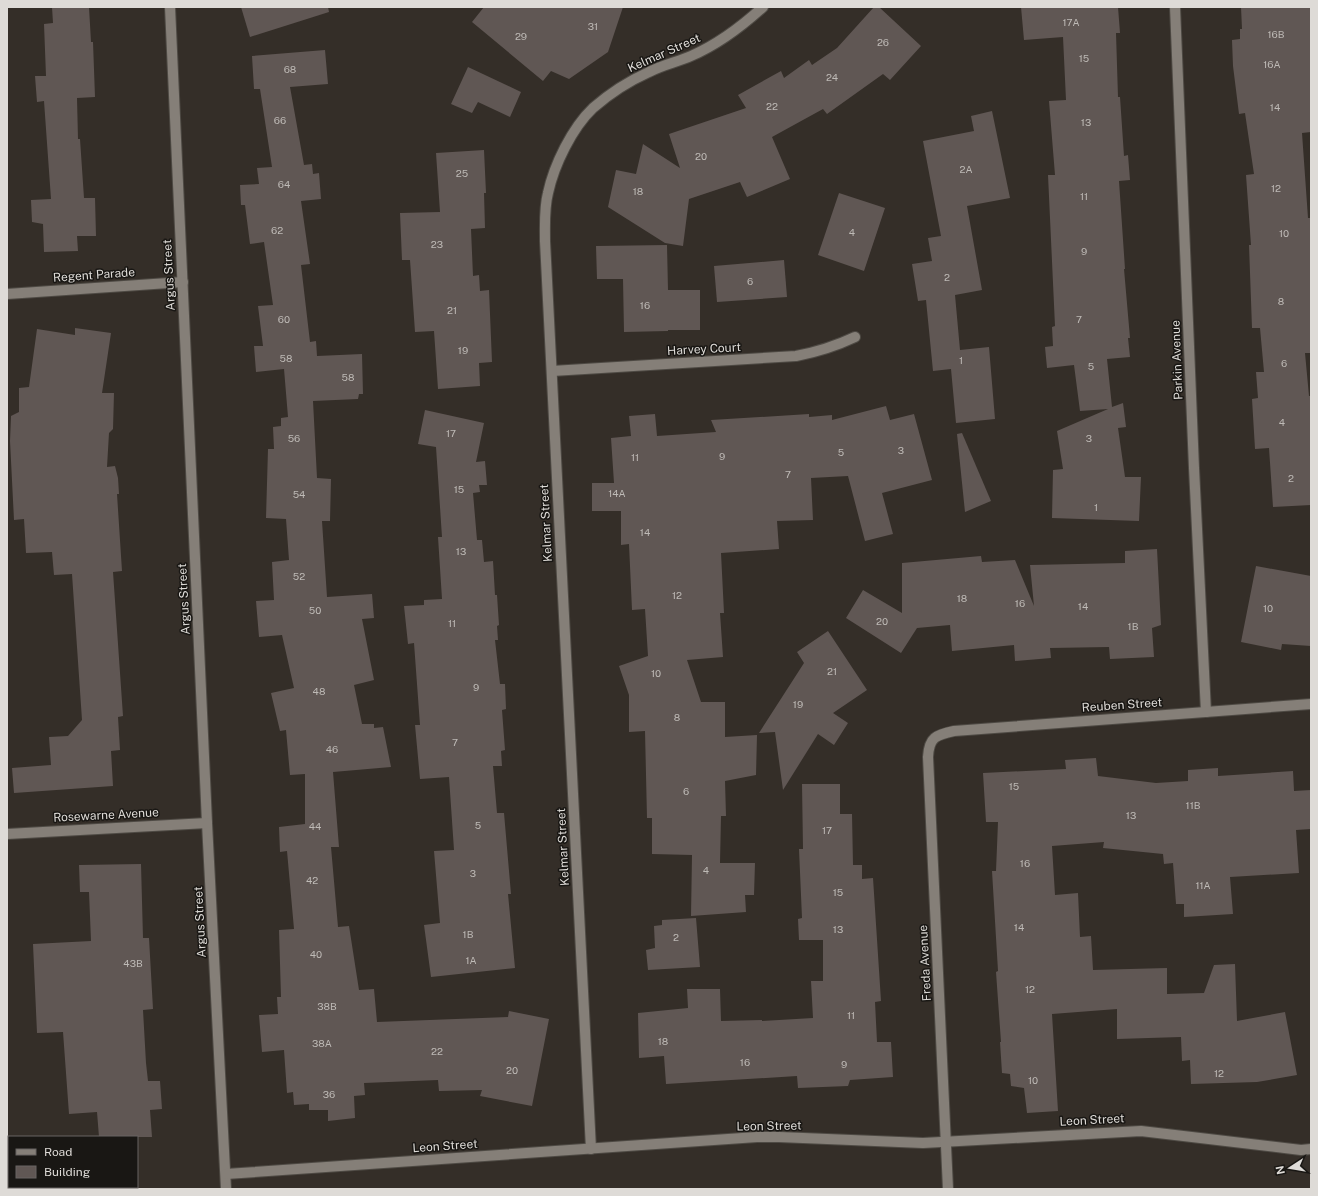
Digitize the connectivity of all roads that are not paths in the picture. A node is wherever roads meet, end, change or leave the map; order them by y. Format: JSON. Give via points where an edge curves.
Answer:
{"nodes":[{"id":1,"x":170,"y":7,"type":"edge"},
{"id":2,"x":764,"y":7,"type":"edge"},
{"id":3,"x":1176,"y":7,"type":"edge"},
{"id":4,"x":183,"y":282,"type":"junction"},
{"id":5,"x":7,"y":294,"type":"edge"},
{"id":6,"x":855,"y":337,"type":"dead end"},
{"id":7,"x":552,"y":371,"type":"junction"},
{"id":8,"x":1311,"y":704,"type":"edge"},
{"id":9,"x":1206,"y":712,"type":"junction"},
{"id":10,"x":935,"y":738,"type":"joint"},
{"id":11,"x":207,"y":823,"type":"junction"},
{"id":12,"x":7,"y":834,"type":"edge"},
{"id":13,"x":946,"y":1142,"type":"junction"},
{"id":14,"x":591,"y":1149,"type":"junction"},
{"id":15,"x":1311,"y":1149,"type":"edge"},
{"id":16,"x":226,"y":1174,"type":"junction"},
{"id":17,"x":226,"y":1189,"type":"edge"},
{"id":18,"x":948,"y":1189,"type":"edge"}],
"edges":[{"from":1,"to":4,"type":"street","name":"Argus Street"},
{"from":2,"to":7,"type":"street","name":"Kelmar Street","via":[[720,42],[692,56],[649,71],[618,90],[592,109],[572,134],[552,180],[545,216],[544,241]]},
{"from":3,"to":9,"type":"street","name":"Parkin Avenue"},
{"from":4,"to":5,"type":"street","name":"Regent Parade"},
{"from":4,"to":11,"type":"street","name":"Argus Street"},
{"from":6,"to":7,"type":"street","name":"Harvey Court","via":[[815,353],[796,356]]},
{"from":7,"to":14,"type":"street","name":"Kelmar Street"},
{"from":8,"to":9,"type":"street","name":"Reuben Street"},
{"from":9,"to":10,"type":"street","name":"Reuben Street","via":[[954,731]]},
{"from":10,"to":13,"type":"street","name":"Freda Avenue","via":[[931,741],[928,756]]},
{"from":11,"to":12,"type":"street","name":"Rosewarne Avenue"},
{"from":11,"to":16,"type":"street","name":"Argus Street"},
{"from":13,"to":14,"type":"street","name":"Leon Street","via":[[757,1137]]},
{"from":13,"to":15,"type":"street","name":"Leon Street","via":[[1141,1131],[1301,1150]]},
{"from":13,"to":18,"type":"street","name":"Freda Avenue"},
{"from":14,"to":16,"type":"street","name":"Leon Street"},
{"from":16,"to":17,"type":"street","name":"Argus Street"}]}
